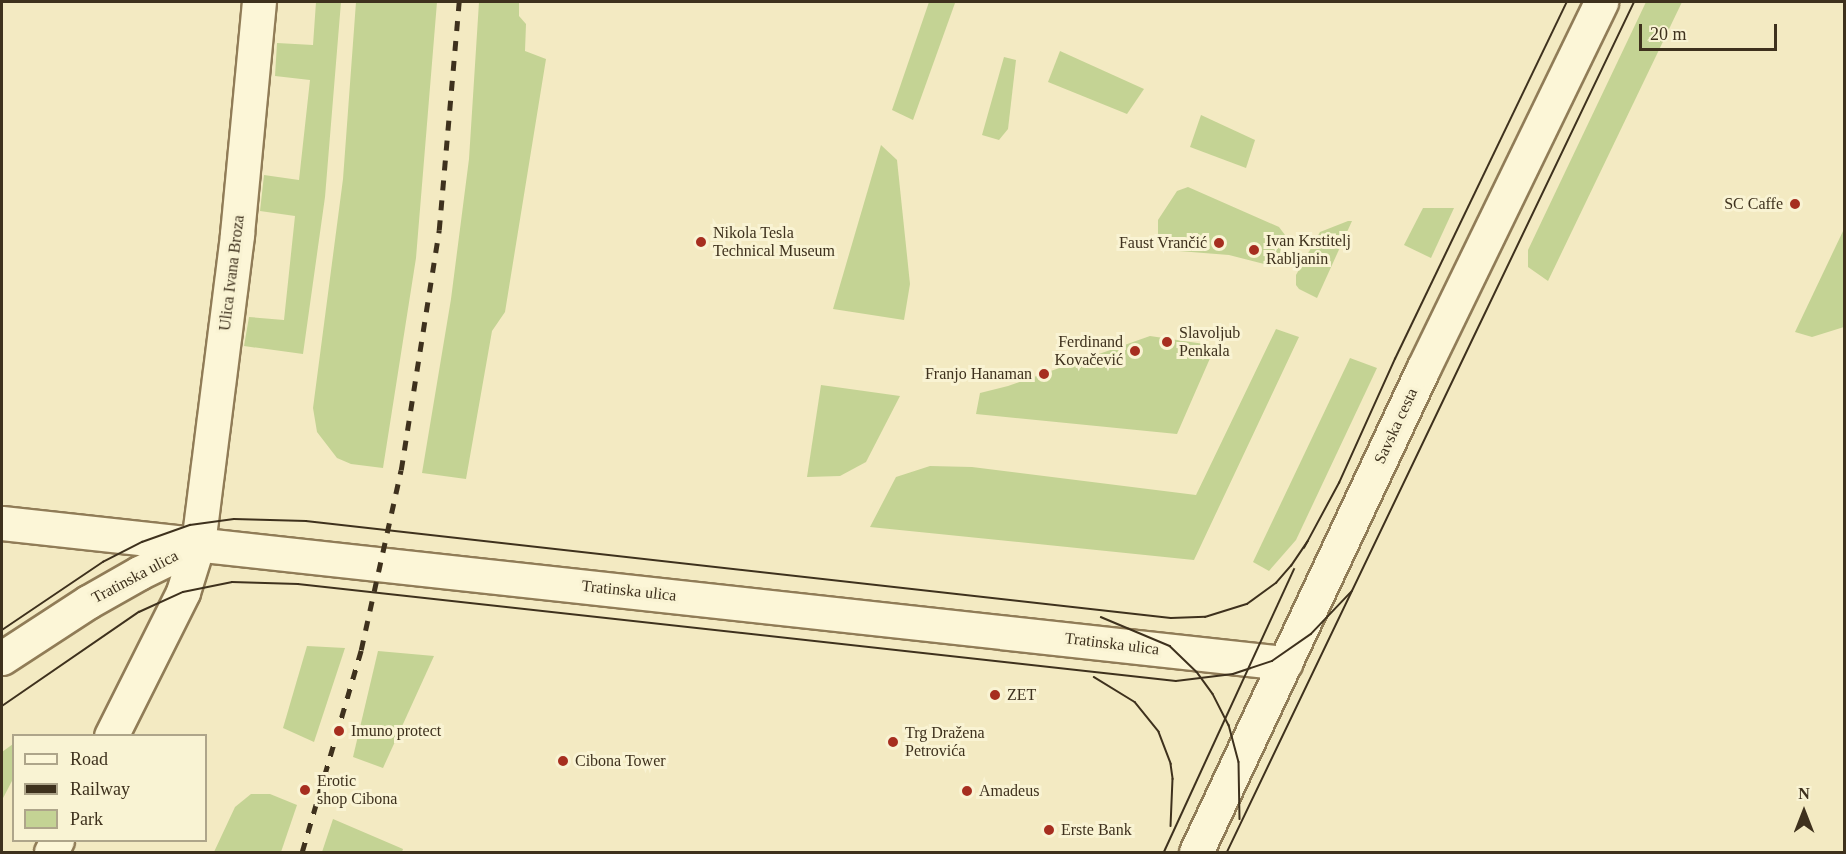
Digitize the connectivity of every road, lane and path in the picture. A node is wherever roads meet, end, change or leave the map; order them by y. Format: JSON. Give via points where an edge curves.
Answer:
{"nodes":[{"id":1,"x":259,"y":2,"type":"edge"},
{"id":2,"x":1600,"y":2,"type":"edge"},
{"id":3,"x":2,"y":523,"type":"edge"},
{"id":4,"x":198,"y":544,"type":"junction"},
{"id":5,"x":2,"y":658,"type":"edge"},
{"id":6,"x":1285,"y":663,"type":"junction"},
{"id":7,"x":112,"y":734,"type":"edge"},
{"id":8,"x":1196,"y":852,"type":"edge"}],
"edges":[{"from":1,"to":4,"type":"street","name":"Ulica Ivana Broza","via":[[236,245]]},
{"from":2,"to":6,"type":"street","name":"Savska cesta"},
{"from":3,"to":4,"type":"street"},
{"from":4,"to":5,"type":"street","name":"Tratinska ulica","via":[[88,602]]},
{"from":4,"to":6,"type":"street","name":"Tratinska ulica"},
{"from":4,"to":7,"type":"street","name":"Ulica Ivana Broza","via":[[183,592]]},
{"from":6,"to":8,"type":"street","name":"Savska cesta"}]}
